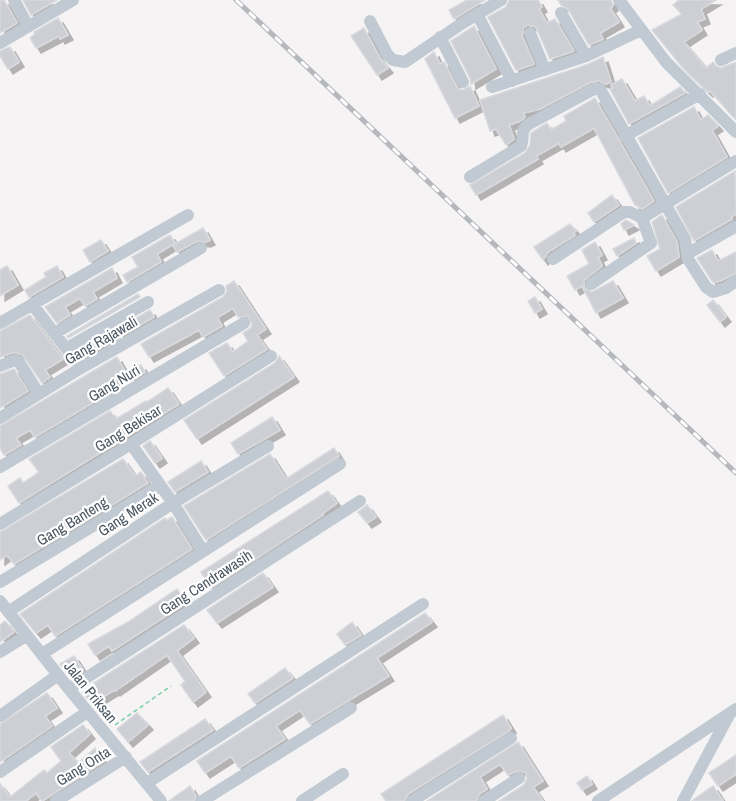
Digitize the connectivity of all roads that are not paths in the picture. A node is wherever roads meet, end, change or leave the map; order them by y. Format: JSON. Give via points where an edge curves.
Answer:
{"nodes":[{"id":1,"x":14,"y":0,"type":"edge"},
{"id":2,"x":73,"y":0,"type":"edge"},
{"id":3,"x":499,"y":0,"type":"edge"},
{"id":4,"x":619,"y":0,"type":"edge"},
{"id":5,"x":561,"y":13,"type":"dead end"},
{"id":6,"x":477,"y":14,"type":"junction"},
{"id":7,"x":370,"y":21,"type":"dead end"},
{"id":8,"x":28,"y":26,"type":"junction"},
{"id":9,"x":641,"y":30,"type":"junction"},
{"id":10,"x":530,"y":33,"type":"dead end"},
{"id":11,"x":440,"y":38,"type":"junction"},
{"id":12,"x":0,"y":43,"type":"edge"},
{"id":13,"x":736,"y":53,"type":"edge"},
{"id":14,"x":586,"y":56,"type":"junction"},
{"id":15,"x":721,"y":60,"type":"dead end"},
{"id":16,"x":544,"y":70,"type":"junction"},
{"id":17,"x":512,"y":81,"type":"junction"},
{"id":18,"x":463,"y":82,"type":"dead end"},
{"id":19,"x":492,"y":87,"type":"dead end"},
{"id":20,"x":700,"y":94,"type":"junction"},
{"id":21,"x":736,"y":132,"type":"edge"},
{"id":22,"x":625,"y":136,"type":"junction"},
{"id":23,"x":736,"y":161,"type":"edge"},
{"id":24,"x":470,"y":177,"type":"dead end"},
{"id":25,"x":666,"y":203,"type":"junction"},
{"id":26,"x":188,"y":215,"type":"dead end"},
{"id":27,"x":642,"y":218,"type":"junction"},
{"id":28,"x":735,"y":227,"type":"edge"},
{"id":29,"x":201,"y":248,"type":"dead end"},
{"id":30,"x":687,"y":254,"type":"junction"},
{"id":31,"x":553,"y":259,"type":"dead end"},
{"id":32,"x":736,"y":282,"type":"edge"},
{"id":33,"x":591,"y":284,"type":"dead end"},
{"id":34,"x":219,"y":290,"type":"dead end"},
{"id":35,"x":148,"y":302,"type":"dead end"},
{"id":36,"x":32,"y":304,"type":"junction"},
{"id":37,"x":0,"y":323,"type":"edge"},
{"id":38,"x":243,"y":323,"type":"dead end"},
{"id":39,"x":106,"y":327,"type":"junction"},
{"id":40,"x":55,"y":333,"type":"junction"},
{"id":41,"x":119,"y":346,"type":"junction"},
{"id":42,"x":67,"y":348,"type":"junction"},
{"id":43,"x":271,"y":356,"type":"dead end"},
{"id":44,"x":0,"y":366,"type":"edge"},
{"id":45,"x":81,"y":368,"type":"junction"},
{"id":46,"x":39,"y":394,"type":"junction"},
{"id":47,"x":1,"y":416,"type":"edge"},
{"id":48,"x":131,"y":444,"type":"junction"},
{"id":49,"x":267,"y":446,"type":"dead end"},
{"id":50,"x":340,"y":464,"type":"dead end"},
{"id":51,"x":0,"y":467,"type":"edge"},
{"id":52,"x":159,"y":486,"type":"junction"},
{"id":53,"x":360,"y":501,"type":"dead end"},
{"id":54,"x":173,"y":503,"type":"junction"},
{"id":55,"x":0,"y":524,"type":"edge"},
{"id":56,"x":204,"y":551,"type":"junction"},
{"id":57,"x":0,"y":582,"type":"edge"},
{"id":58,"x":0,"y":601,"type":"edge"},
{"id":59,"x":423,"y":604,"type":"dead end"},
{"id":60,"x":8,"y":612,"type":"junction"},
{"id":61,"x":26,"y":636,"type":"junction"},
{"id":62,"x":0,"y":652,"type":"edge"},
{"id":63,"x":42,"y":654,"type":"junction"},
{"id":64,"x":58,"y":675,"type":"junction"},
{"id":65,"x":69,"y":689,"type":"junction"},
{"id":66,"x":736,"y":701,"type":"edge"},
{"id":67,"x":351,"y":708,"type":"dead end"},
{"id":68,"x":87,"y":711,"type":"junction"},
{"id":69,"x":733,"y":711,"type":"edge"},
{"id":70,"x":0,"y":716,"type":"edge"},
{"id":71,"x":511,"y":738,"type":"dead end"},
{"id":72,"x":126,"y":757,"type":"junction"},
{"id":73,"x":0,"y":772,"type":"edge"},
{"id":74,"x":343,"y":774,"type":"dead end"},
{"id":75,"x":519,"y":778,"type":"dead end"},
{"id":76,"x":147,"y":783,"type":"junction"},
{"id":77,"x":56,"y":801,"type":"edge"},
{"id":78,"x":161,"y":801,"type":"edge"},
{"id":79,"x":202,"y":801,"type":"edge"},
{"id":80,"x":302,"y":801,"type":"edge"},
{"id":81,"x":412,"y":801,"type":"edge"},
{"id":82,"x":484,"y":801,"type":"edge"},
{"id":83,"x":598,"y":801,"type":"edge"},
{"id":84,"x":683,"y":801,"type":"edge"}],
"edges":[{"from":1,"to":8,"type":"street"},
{"from":2,"to":8,"type":"street"},
{"from":3,"to":6,"type":"street"},
{"from":4,"to":9,"type":"street"},
{"from":5,"to":14,"type":"street"},
{"from":6,"to":11,"type":"street"},
{"from":6,"to":17,"type":"street"},
{"from":7,"to":11,"type":"street","via":[[387,54],[397,62],[405,62]]},
{"from":8,"to":12,"type":"street"},
{"from":9,"to":14,"type":"street"},
{"from":9,"to":20,"type":"street","via":[[666,62]]},
{"from":10,"to":16,"type":"street"},
{"from":11,"to":18,"type":"street"},
{"from":13,"to":15,"type":"street"},
{"from":14,"to":16,"type":"street"},
{"from":16,"to":17,"type":"street"},
{"from":17,"to":19,"type":"street"},
{"from":20,"to":21,"type":"street"},
{"from":20,"to":22,"type":"street"},
{"from":22,"to":24,"type":"street","via":[[600,89],[594,89],[525,127],[521,146]]},
{"from":22,"to":25,"type":"street"},
{"from":23,"to":25,"type":"street"},
{"from":25,"to":27,"type":"street"},
{"from":25,"to":30,"type":"street","via":[[685,239]]},
{"from":26,"to":36,"type":"street"},
{"from":27,"to":31,"type":"street","via":[[624,212]]},
{"from":27,"to":33,"type":"street","via":[[651,243]]},
{"from":28,"to":30,"type":"street"},
{"from":29,"to":40,"type":"street"},
{"from":30,"to":32,"type":"street","via":[[710,291]]},
{"from":34,"to":41,"type":"street","name":"Gang Rajawali"},
{"from":35,"to":39,"type":"street"},
{"from":36,"to":37,"type":"street"},
{"from":36,"to":40,"type":"street"},
{"from":38,"to":51,"type":"street","name":"Gang Nuri"},
{"from":39,"to":41,"type":"street"},
{"from":39,"to":42,"type":"street"},
{"from":40,"to":42,"type":"street"},
{"from":41,"to":45,"type":"street","name":"Gang Rajawali"},
{"from":42,"to":45,"type":"street"},
{"from":43,"to":48,"type":"street","name":"Gang Bekisar"},
{"from":44,"to":46,"type":"street","via":[[11,360],[19,362]]},
{"from":45,"to":46,"type":"street","name":"Gang Rajawali"},
{"from":46,"to":47,"type":"street","name":"Gang Rajawali"},
{"from":48,"to":52,"type":"street"},
{"from":48,"to":55,"type":"street","name":"Gang Bekisar"},
{"from":49,"to":54,"type":"street","name":"Gang Merak"},
{"from":50,"to":56,"type":"street"},
{"from":52,"to":54,"type":"street"},
{"from":52,"to":57,"type":"street","name":"Gang Banteng"},
{"from":53,"to":65,"type":"street","name":"Gang Cendrawasih"},
{"from":54,"to":56,"type":"street"},
{"from":54,"to":60,"type":"street","name":"Gang Merak"},
{"from":56,"to":63,"type":"street"},
{"from":58,"to":60,"type":"street","name":"Jalan Priksan"},
{"from":59,"to":76,"type":"street"},
{"from":60,"to":61,"type":"street","name":"Jalan Priksan"},
{"from":61,"to":62,"type":"street"},
{"from":61,"to":63,"type":"street","name":"Jalan Priksan"},
{"from":63,"to":64,"type":"street","name":"Jalan Priksan"},
{"from":64,"to":65,"type":"street","name":"Jalan Priksan"},
{"from":64,"to":70,"type":"street"},
{"from":65,"to":68,"type":"street","name":"Jalan Priksan"},
{"from":66,"to":69,"type":"street"},
{"from":67,"to":79,"type":"street"},
{"from":68,"to":72,"type":"street","name":"Jalan Priksan"},
{"from":68,"to":73,"type":"street"},
{"from":69,"to":83,"type":"street"},
{"from":69,"to":84,"type":"street"},
{"from":71,"to":81,"type":"street"},
{"from":72,"to":76,"type":"street","name":"Jalan Priksan"},
{"from":72,"to":77,"type":"street","name":"Gang Onta"},
{"from":74,"to":80,"type":"street"},
{"from":75,"to":82,"type":"street"},
{"from":76,"to":78,"type":"street","name":"Jalan Priksan"}]}
